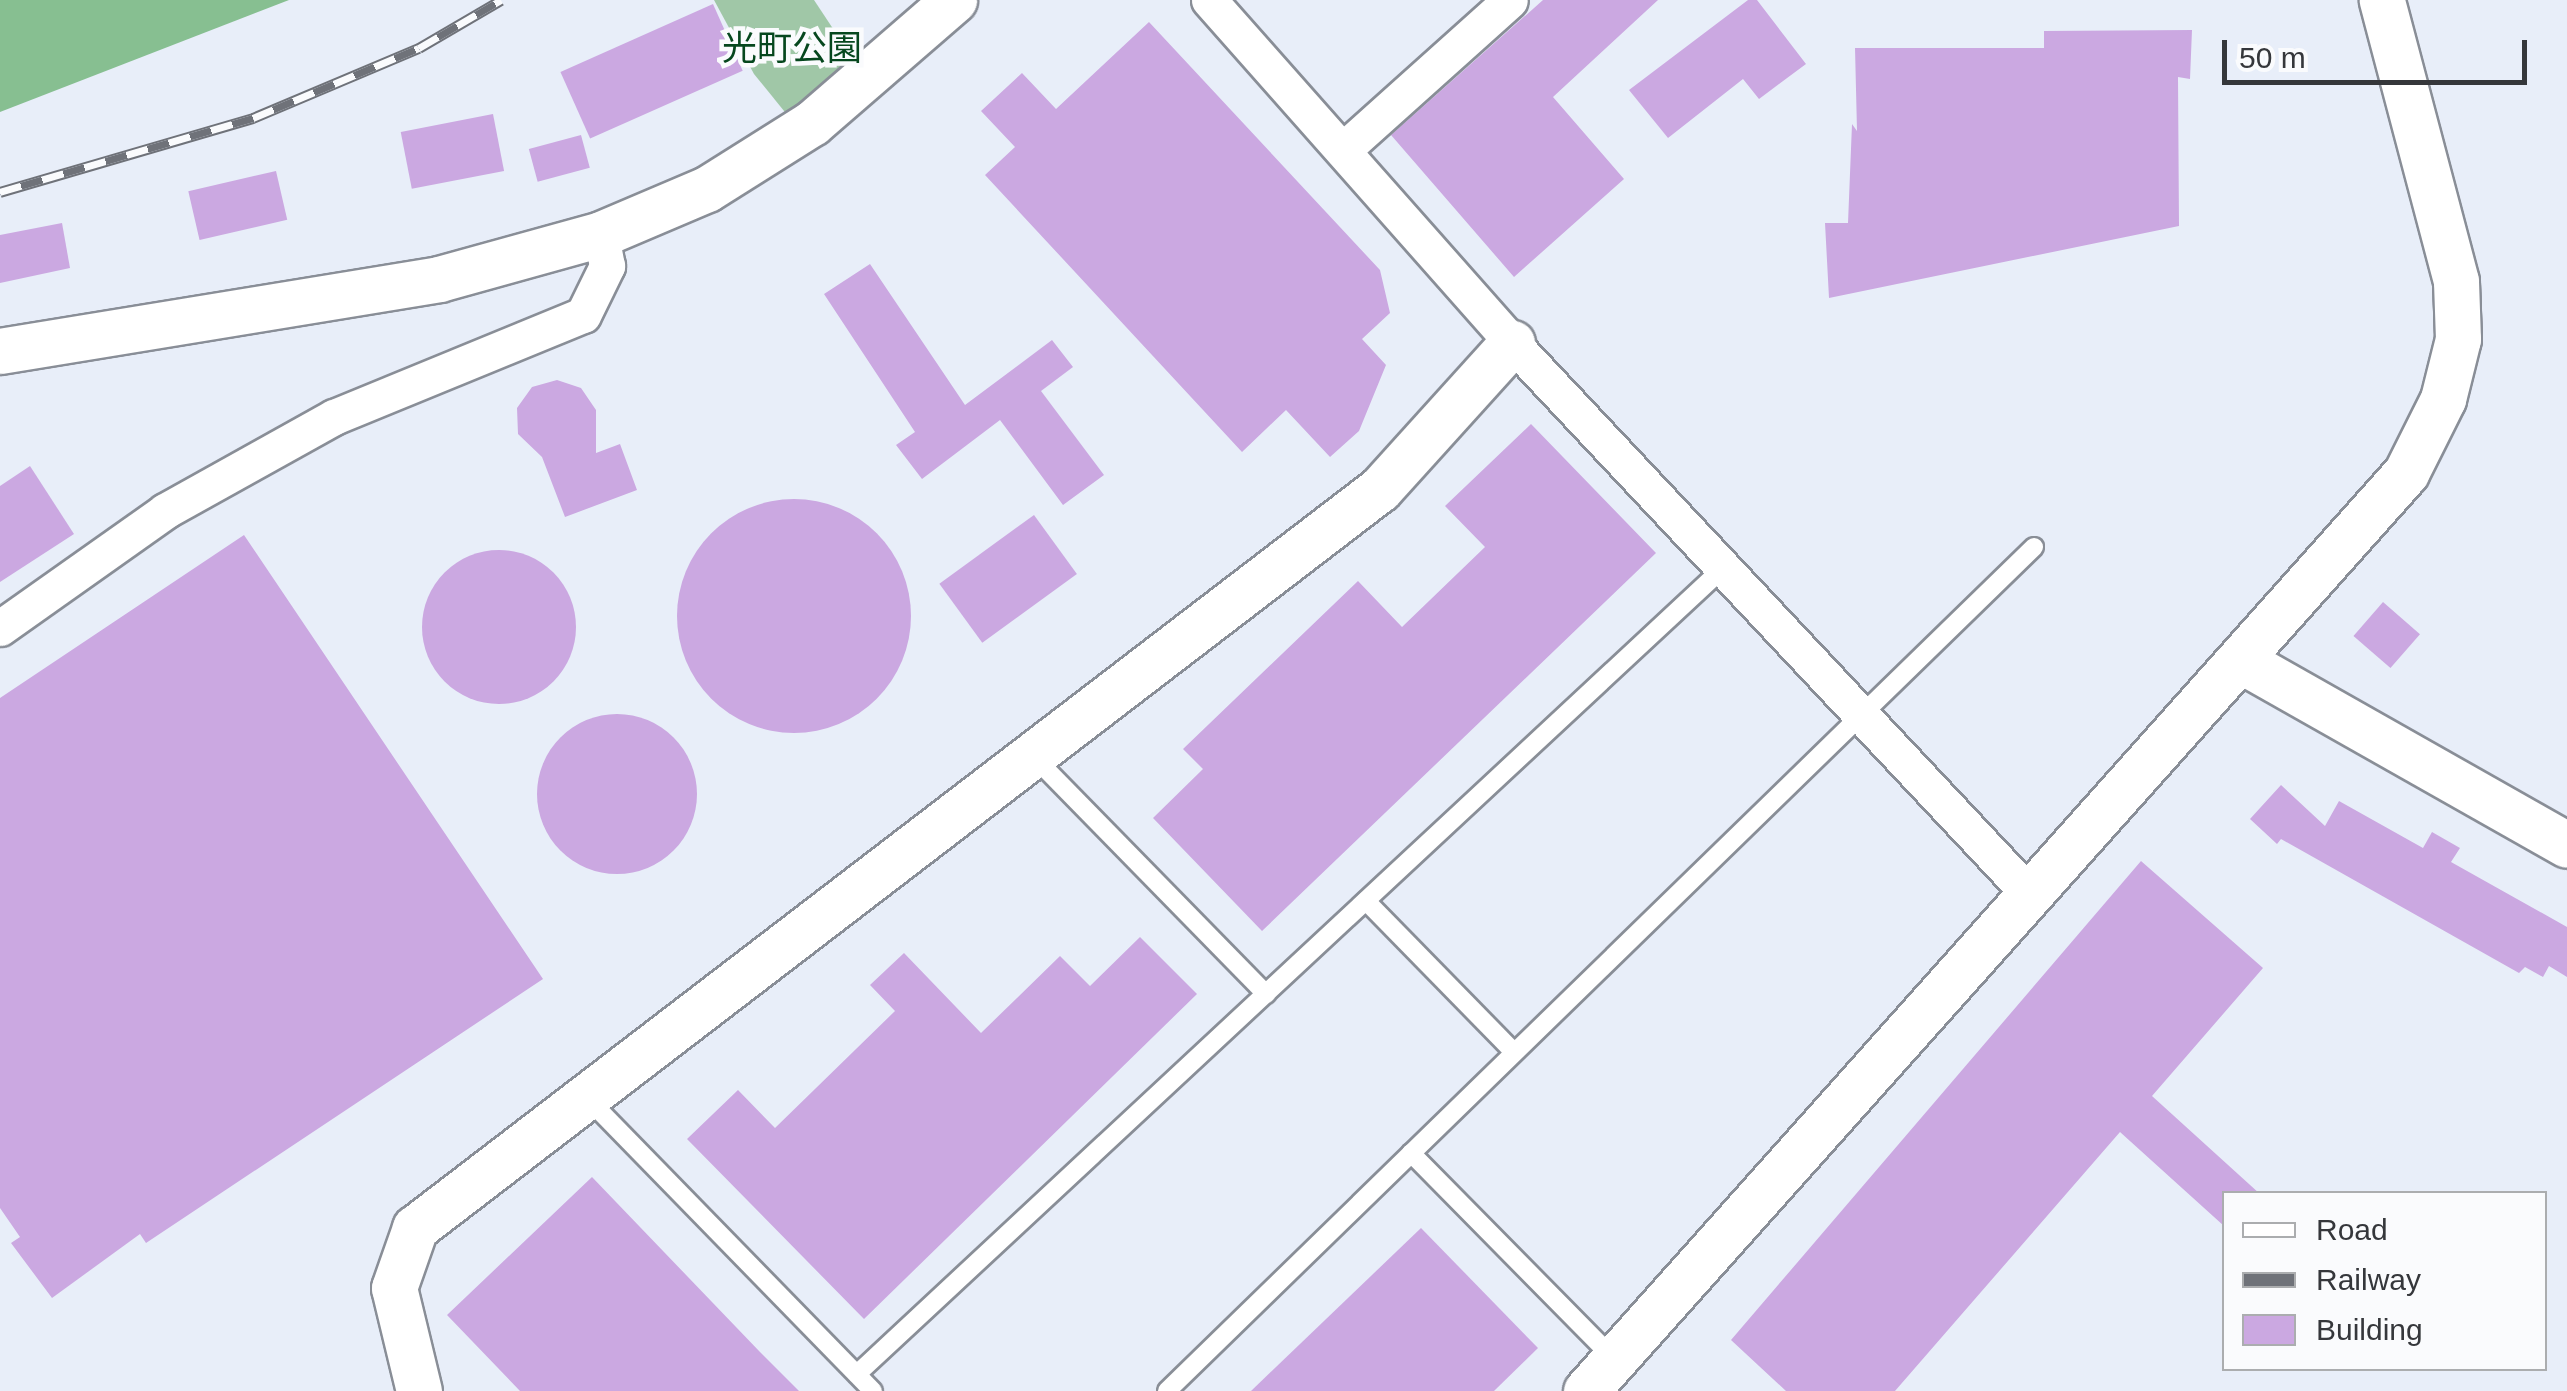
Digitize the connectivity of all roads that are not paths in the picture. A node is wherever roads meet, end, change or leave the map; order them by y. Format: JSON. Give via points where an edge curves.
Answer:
{"nodes":[{"id":1,"x":954,"y":0,"type":"edge"},
{"id":2,"x":1209,"y":0,"type":"edge"},
{"id":3,"x":1510,"y":0,"type":"edge"},
{"id":4,"x":2382,"y":0,"type":"edge"},
{"id":5,"x":1343,"y":150,"type":"junction"},
{"id":6,"x":601,"y":234,"type":"junction"},
{"id":7,"x":1512,"y":343,"type":"junction"},
{"id":8,"x":0,"y":352,"type":"edge"},
{"id":9,"x":2034,"y":547,"type":"dead end"},
{"id":10,"x":1724,"y":568,"type":"junction"},
{"id":11,"x":0,"y":628,"type":"edge"},
{"id":12,"x":2242,"y":661,"type":"junction"},
{"id":13,"x":1861,"y":715,"type":"junction"},
{"id":14,"x":1031,"y":754,"type":"junction"},
{"id":15,"x":2567,"y":845,"type":"edge"},
{"id":16,"x":2032,"y":897,"type":"junction"},
{"id":17,"x":1366,"y":901,"type":"junction"},
{"id":18,"x":1266,"y":994,"type":"junction"},
{"id":19,"x":1514,"y":1052,"type":"junction"},
{"id":20,"x":588,"y":1100,"type":"junction"},
{"id":21,"x":1411,"y":1153,"type":"junction"},
{"id":22,"x":857,"y":1374,"type":"junction"},
{"id":23,"x":1600,"y":1375,"type":"edge"},
{"id":24,"x":419,"y":1391,"type":"edge"},
{"id":25,"x":873,"y":1391,"type":"edge"},
{"id":26,"x":1166,"y":1391,"type":"edge"}],
"edges":[{"from":1,"to":6,"type":"street","via":[[812,123],[707,189]]},
{"from":2,"to":5,"type":"street"},
{"from":3,"to":5,"type":"street"},
{"from":4,"to":12,"type":"street","via":[[2456,281],[2458,339],[2444,399],[2406,473]]},
{"from":5,"to":7,"type":"street"},
{"from":6,"to":8,"type":"street","via":[[440,278]]},
{"from":6,"to":11,"type":"street","via":[[607,266],[582,314],[334,417],[165,510]]},
{"from":7,"to":10,"type":"street"},
{"from":7,"to":14,"type":"street","via":[[1380,489]]},
{"from":9,"to":13,"type":"lane"},
{"from":10,"to":13,"type":"street"},
{"from":10,"to":17,"type":"lane"},
{"from":12,"to":15,"type":"street"},
{"from":12,"to":16,"type":"street"},
{"from":13,"to":16,"type":"street"},
{"from":13,"to":19,"type":"lane"},
{"from":14,"to":18,"type":"lane"},
{"from":14,"to":20,"type":"street"},
{"from":16,"to":23,"type":"street"},
{"from":17,"to":18,"type":"lane"},
{"from":17,"to":19,"type":"lane"},
{"from":18,"to":22,"type":"lane"},
{"from":19,"to":21,"type":"lane"},
{"from":20,"to":22,"type":"lane"},
{"from":20,"to":24,"type":"street","via":[[415,1228],[394,1288]]},
{"from":21,"to":23,"type":"lane"},
{"from":21,"to":26,"type":"lane"},
{"from":22,"to":25,"type":"lane"}]}
